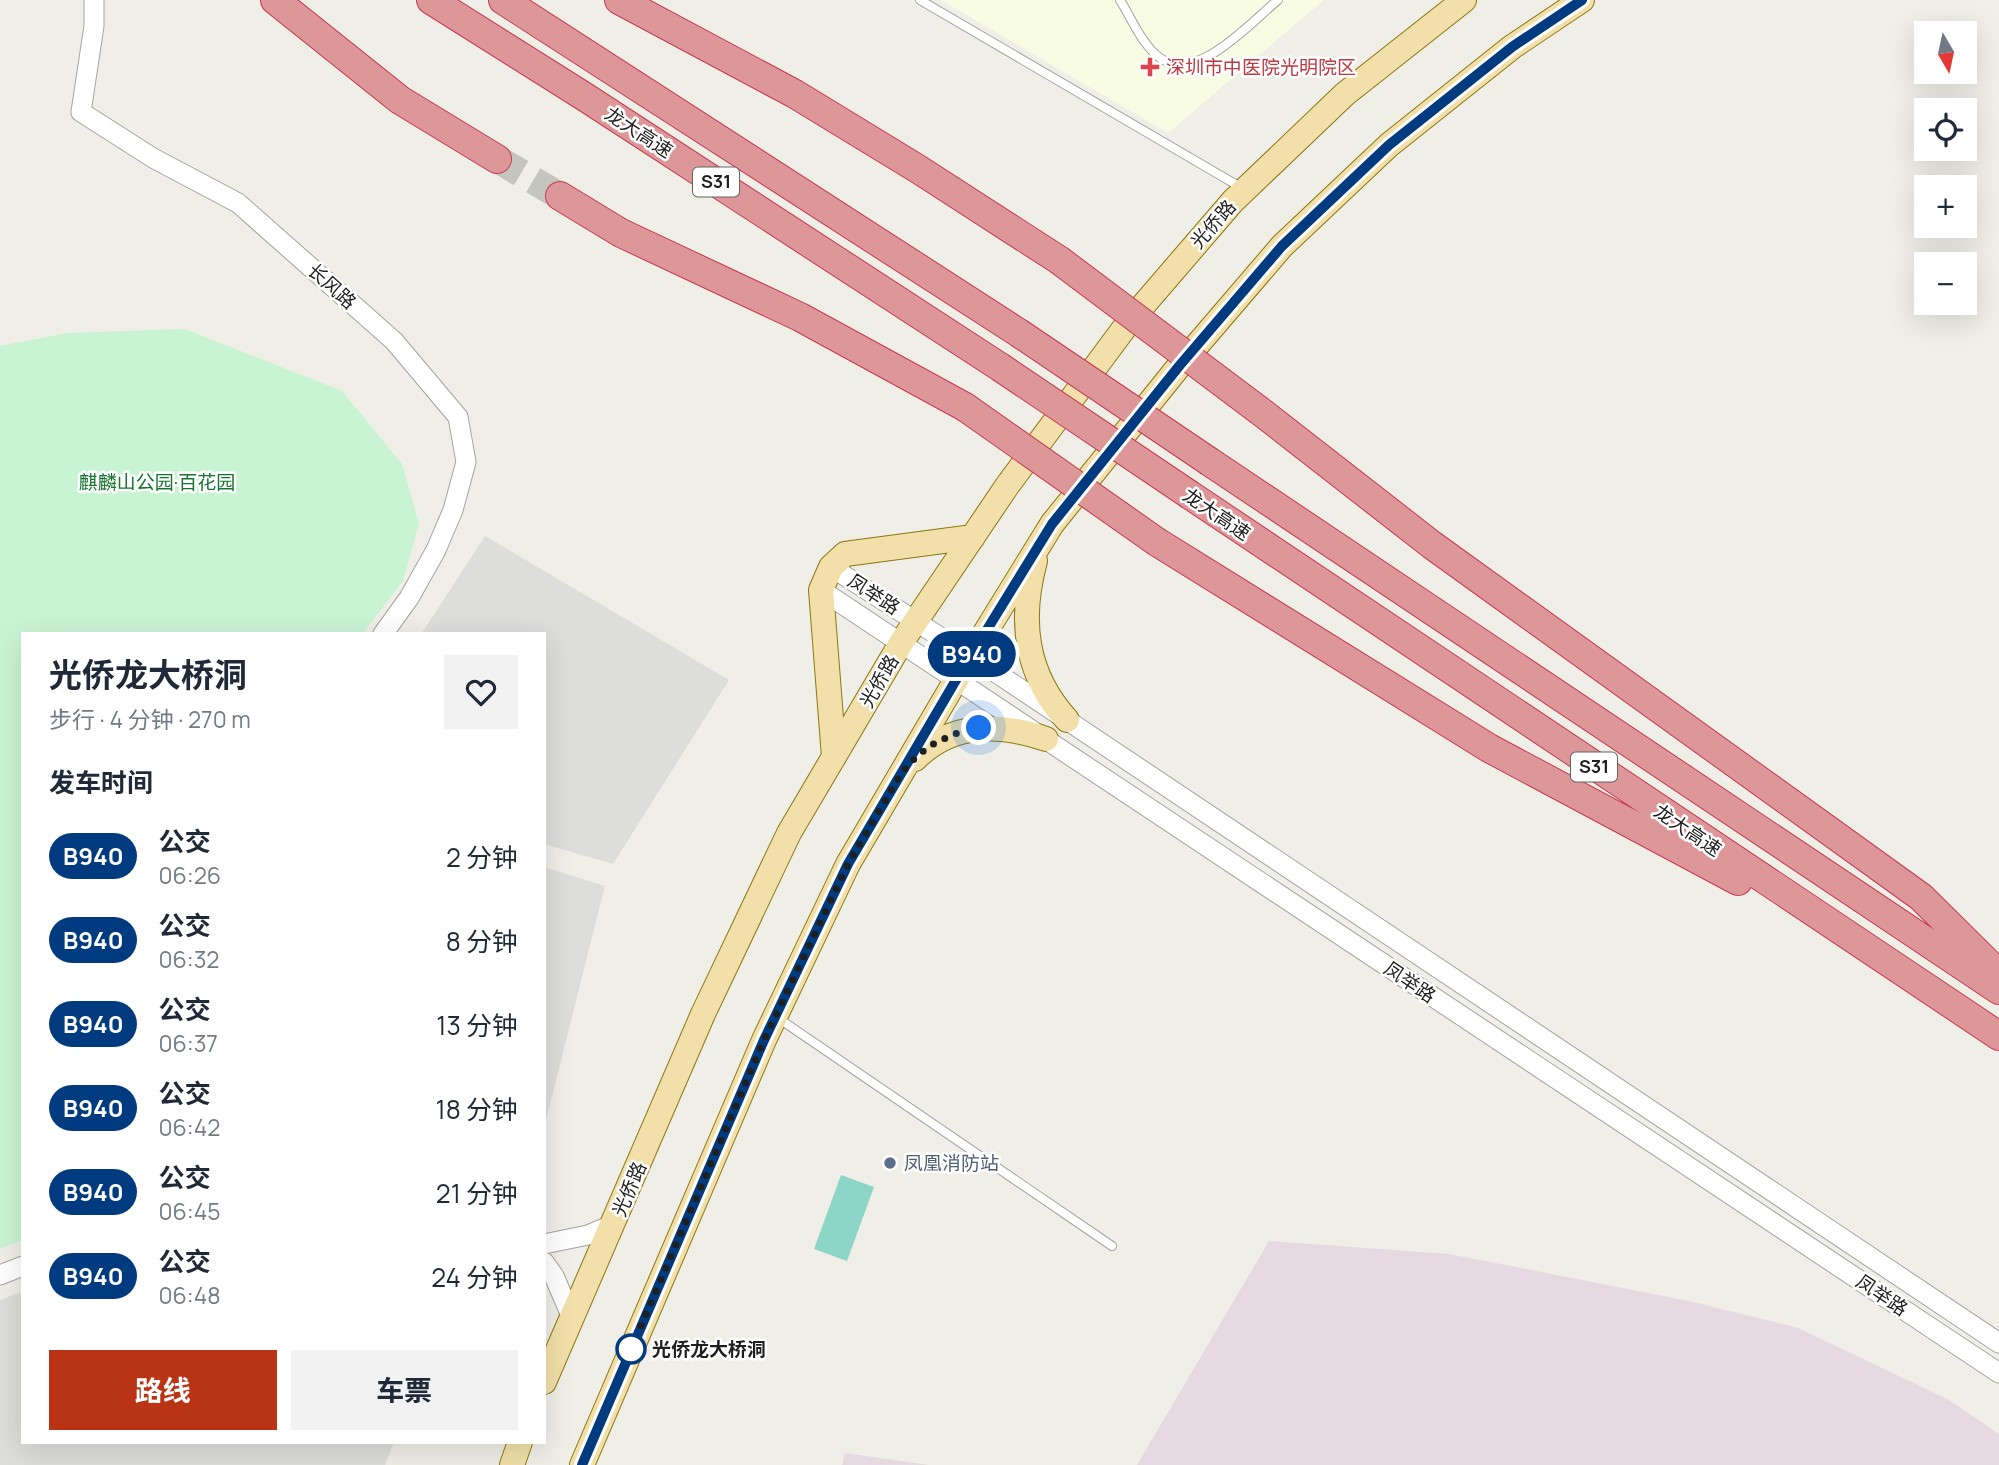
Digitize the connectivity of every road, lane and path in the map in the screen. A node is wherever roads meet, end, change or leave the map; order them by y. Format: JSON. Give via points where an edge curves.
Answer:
{"nodes":[{"id":1,"x":94,"y":0,"type":"edge"},
{"id":2,"x":275,"y":0,"type":"edge"},
{"id":3,"x":430,"y":0,"type":"edge"},
{"id":4,"x":503,"y":0,"type":"edge"},
{"id":5,"x":619,"y":0,"type":"edge"},
{"id":6,"x":920,"y":0,"type":"edge"},
{"id":7,"x":1121,"y":0,"type":"edge"},
{"id":8,"x":1278,"y":0,"type":"edge"},
{"id":9,"x":1464,"y":0,"type":"edge"},
{"id":10,"x":1582,"y":0,"type":"edge"},
{"id":11,"x":497,"y":159,"type":"tunnel mouth"},
{"id":12,"x":1244,"y":190,"type":"junction"},
{"id":13,"x":560,"y":197,"type":"tunnel mouth"},
{"id":14,"x":973,"y":537,"type":"junction"},
{"id":15,"x":1044,"y":537,"type":"junction"},
{"id":16,"x":831,"y":567,"type":"junction"},
{"id":17,"x":821,"y":590,"type":"junction"},
{"id":18,"x":916,"y":621,"type":"junction"},
{"id":19,"x":384,"y":632,"type":"edge"},
{"id":20,"x":901,"y":643,"type":"junction"},
{"id":21,"x":970,"y":656,"type":"junction"},
{"id":22,"x":956,"y":680,"type":"junction"},
{"id":23,"x":1067,"y":720,"type":"junction"},
{"id":24,"x":1046,"y":739,"type":"junction"},
{"id":25,"x":834,"y":757,"type":"junction"},
{"id":26,"x":902,"y":772,"type":"junction"},
{"id":27,"x":1999,"y":974,"type":"edge"},
{"id":28,"x":1999,"y":990,"type":"edge"},
{"id":29,"x":1947,"y":1001,"type":"junction"},
{"id":30,"x":776,"y":1017,"type":"junction"},
{"id":31,"x":1999,"y":1036,"type":"edge"},
{"id":32,"x":614,"y":1224,"type":"junction"},
{"id":33,"x":546,"y":1244,"type":"edge"},
{"id":34,"x":1112,"y":1246,"type":"dead end"},
{"id":35,"x":546,"y":1265,"type":"edge"},
{"id":36,"x":21,"y":1267,"type":"edge"},
{"id":37,"x":0,"y":1275,"type":"edge"},
{"id":38,"x":572,"y":1318,"type":"junction"},
{"id":39,"x":1999,"y":1343,"type":"edge"},
{"id":40,"x":1999,"y":1373,"type":"edge"},
{"id":41,"x":546,"y":1377,"type":"edge"},
{"id":42,"x":519,"y":1444,"type":"edge"},
{"id":43,"x":512,"y":1465,"type":"edge"},
{"id":44,"x":582,"y":1465,"type":"edge"}],
"edges":[{"from":1,"to":19,"type":"street","name":"长风路","via":[[81,112],[153,159],[238,202],[394,341],[458,416],[466,462],[453,510],[436,550]]},
{"from":2,"to":11,"type":"highway","via":[[400,100]]},
{"from":3,"to":29,"type":"highway","name":"龙大高速","number":"S31","bridge":true,"via":[[1000,367]]},
{"from":4,"to":28,"type":"highway","name":"龙大高速","number":"S31","bridge":true,"via":[[1019,333]]},
{"from":5,"to":27,"type":"highway","bridge":true,"via":[[794,94],[1059,260],[1432,545],[1920,897]]},
{"from":6,"to":12,"type":"lane"},
{"from":7,"to":8,"type":"lane","via":[[1149,47],[1161,59],[1177,65],[1210,57]]},
{"from":9,"to":12,"type":"main road","name":"光侨路","via":[[1345,94]]},
{"from":10,"to":15,"type":"main road","via":[[1512,47],[1389,145],[1282,246],[1180,365]]},
{"from":12,"to":14,"type":"main road","name":"光侨路","via":[[1128,323]]},
{"from":13,"to":29,"type":"highway","bridge":true,"via":[[621,233],[800,317],[965,407],[1157,542],[1489,748],[1748,887]]},
{"from":14,"to":16,"type":"main road","via":[[845,554]]},
{"from":14,"to":18,"type":"main road","name":"光侨路"},
{"from":15,"to":21,"type":"main road"},
{"from":15,"to":23,"type":"main road","via":[[1030,586],[1029,641],[1037,677]]},
{"from":16,"to":17,"type":"main road"},
{"from":16,"to":18,"type":"street","name":"凤举路"},
{"from":17,"to":20,"type":"street","name":"凤举路"},
{"from":17,"to":25,"type":"main road"},
{"from":18,"to":20,"type":"main road","name":"光侨路"},
{"from":18,"to":21,"type":"street","name":"凤举路"},
{"from":20,"to":22,"type":"street","name":"凤举路"},
{"from":20,"to":25,"type":"main road","name":"光侨路"},
{"from":21,"to":22,"type":"main road"},
{"from":21,"to":23,"type":"street","name":"凤举路"},
{"from":22,"to":24,"type":"street","name":"凤举路"},
{"from":22,"to":26,"type":"main road"},
{"from":23,"to":39,"type":"street","name":"凤举路"},
{"from":24,"to":26,"type":"main road","via":[[1009,729],[966,729],[935,743]]},
{"from":24,"to":40,"type":"street","name":"凤举路"},
{"from":25,"to":32,"type":"main road","name":"光侨路","via":[[789,833],[703,1014]]},
{"from":26,"to":30,"type":"main road","via":[[848,864]]},
{"from":29,"to":31,"type":"highway","name":"龙大高速","number":"S31"},
{"from":30,"to":34,"type":"lane"},
{"from":30,"to":44,"type":"main road"},
{"from":32,"to":33,"type":"street"},
{"from":32,"to":38,"type":"main road","name":"光侨路"},
{"from":35,"to":38,"type":"street"},
{"from":36,"to":37,"type":"street"},
{"from":38,"to":41,"type":"main road","name":"光侨路"},
{"from":42,"to":43,"type":"main road"}]}
